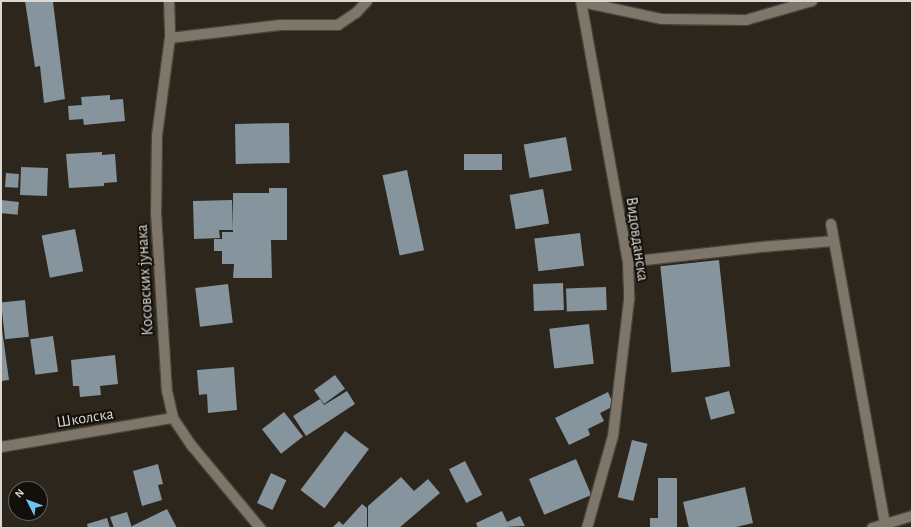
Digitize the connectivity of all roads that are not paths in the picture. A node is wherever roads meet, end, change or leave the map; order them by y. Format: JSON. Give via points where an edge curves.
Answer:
{"nodes":[{"id":1,"x":169,"y":1,"type":"edge"},
{"id":2,"x":367,"y":1,"type":"edge"},
{"id":3,"x":812,"y":1,"type":"edge"},
{"id":4,"x":581,"y":2,"type":"edge"},
{"id":5,"x":170,"y":38,"type":"junction"},
{"id":6,"x":831,"y":224,"type":"dead end"},
{"id":7,"x":834,"y":241,"type":"junction"},
{"id":8,"x":628,"y":262,"type":"junction"},
{"id":9,"x":173,"y":418,"type":"junction"},
{"id":10,"x":1,"y":447,"type":"edge"},
{"id":11,"x":912,"y":516,"type":"edge"},
{"id":12,"x":885,"y":524,"type":"junction"},
{"id":13,"x":260,"y":528,"type":"edge"},
{"id":14,"x":586,"y":528,"type":"edge"},
{"id":15,"x":872,"y":528,"type":"edge"}],
"edges":[{"from":1,"to":5,"type":"street","name":"Косовских јунака"},
{"from":2,"to":5,"type":"street","via":[[356,13],[338,25],[280,25]]},
{"from":3,"to":4,"type":"street","via":[[746,20],[662,19]]},
{"from":4,"to":8,"type":"street","name":"Видовданска"},
{"from":5,"to":9,"type":"street","name":"Косовских јунака","via":[[157,135],[156,213],[163,348],[167,391]]},
{"from":6,"to":7,"type":"street"},
{"from":7,"to":8,"type":"street"},
{"from":7,"to":12,"type":"street"},
{"from":8,"to":14,"type":"street","name":"Видовданска","via":[[629,300],[613,436]]},
{"from":9,"to":10,"type":"street","name":"Школска"},
{"from":9,"to":13,"type":"street","name":"Косовских јунака","via":[[192,446]]},
{"from":11,"to":12,"type":"street"},
{"from":12,"to":15,"type":"street"}]}
